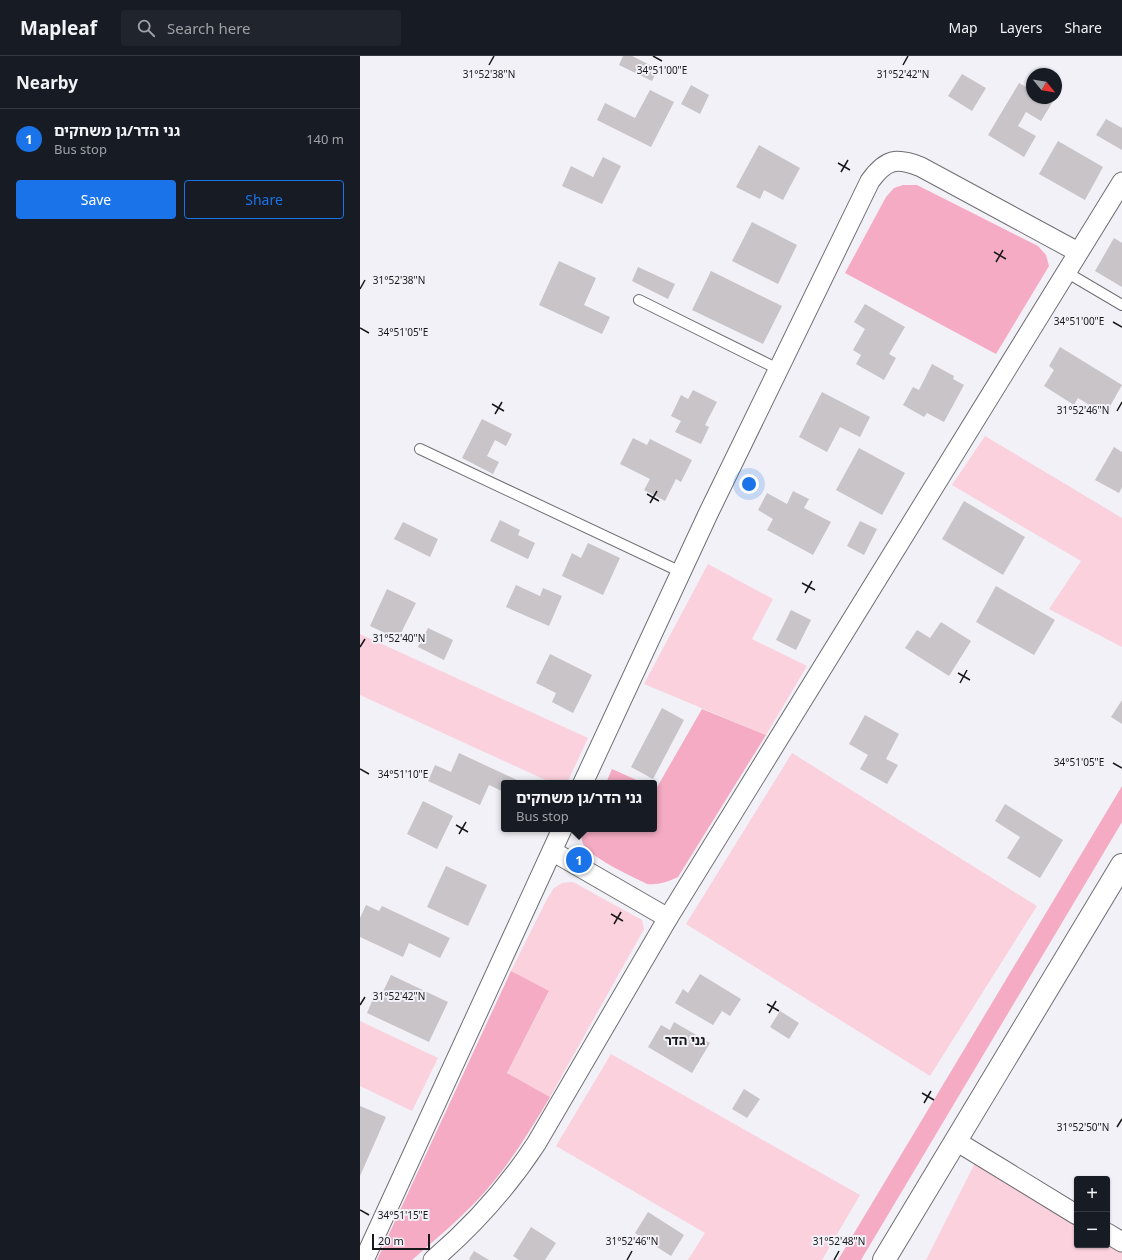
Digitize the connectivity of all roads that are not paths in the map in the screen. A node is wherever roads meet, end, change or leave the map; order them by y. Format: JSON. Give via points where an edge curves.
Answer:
{"nodes":[{"id":1,"x":1122,"y":182,"type":"edge"},
{"id":2,"x":1078,"y":252,"type":"junction"},
{"id":3,"x":1066,"y":272,"type":"junction"},
{"id":4,"x":639,"y":300,"type":"dead end"},
{"id":5,"x":1122,"y":305,"type":"edge"},
{"id":6,"x":778,"y":369,"type":"junction"},
{"id":7,"x":420,"y":449,"type":"dead end"},
{"id":8,"x":681,"y":572,"type":"junction"},
{"id":9,"x":584,"y":780,"type":"edge"},
{"id":10,"x":561,"y":832,"type":"edge"},
{"id":11,"x":552,"y":850,"type":"junction"},
{"id":12,"x":1122,"y":865,"type":"edge"},
{"id":13,"x":668,"y":918,"type":"junction"},
{"id":14,"x":956,"y":1141,"type":"junction"},
{"id":15,"x":1074,"y":1213,"type":"edge"},
{"id":16,"x":1110,"y":1235,"type":"edge"},
{"id":17,"x":1122,"y":1242,"type":"edge"},
{"id":18,"x":364,"y":1260,"type":"edge"},
{"id":19,"x":433,"y":1260,"type":"edge"},
{"id":20,"x":884,"y":1260,"type":"edge"}],
"edges":[{"from":1,"to":2,"type":"street"},
{"from":2,"to":3,"type":"street"},
{"from":2,"to":6,"type":"street","via":[[921,167],[900,161],[890,162],[870,181]]},
{"from":3,"to":5,"type":"lane"},
{"from":3,"to":13,"type":"street"},
{"from":4,"to":6,"type":"lane"},
{"from":6,"to":8,"type":"street"},
{"from":7,"to":8,"type":"lane"},
{"from":8,"to":9,"type":"street"},
{"from":10,"to":11,"type":"street"},
{"from":11,"to":13,"type":"street"},
{"from":11,"to":18,"type":"street"},
{"from":12,"to":14,"type":"main road"},
{"from":13,"to":19,"type":"street","via":[[519,1169],[480,1217]]},
{"from":14,"to":15,"type":"street"},
{"from":14,"to":20,"type":"main road"},
{"from":16,"to":17,"type":"street"}]}
